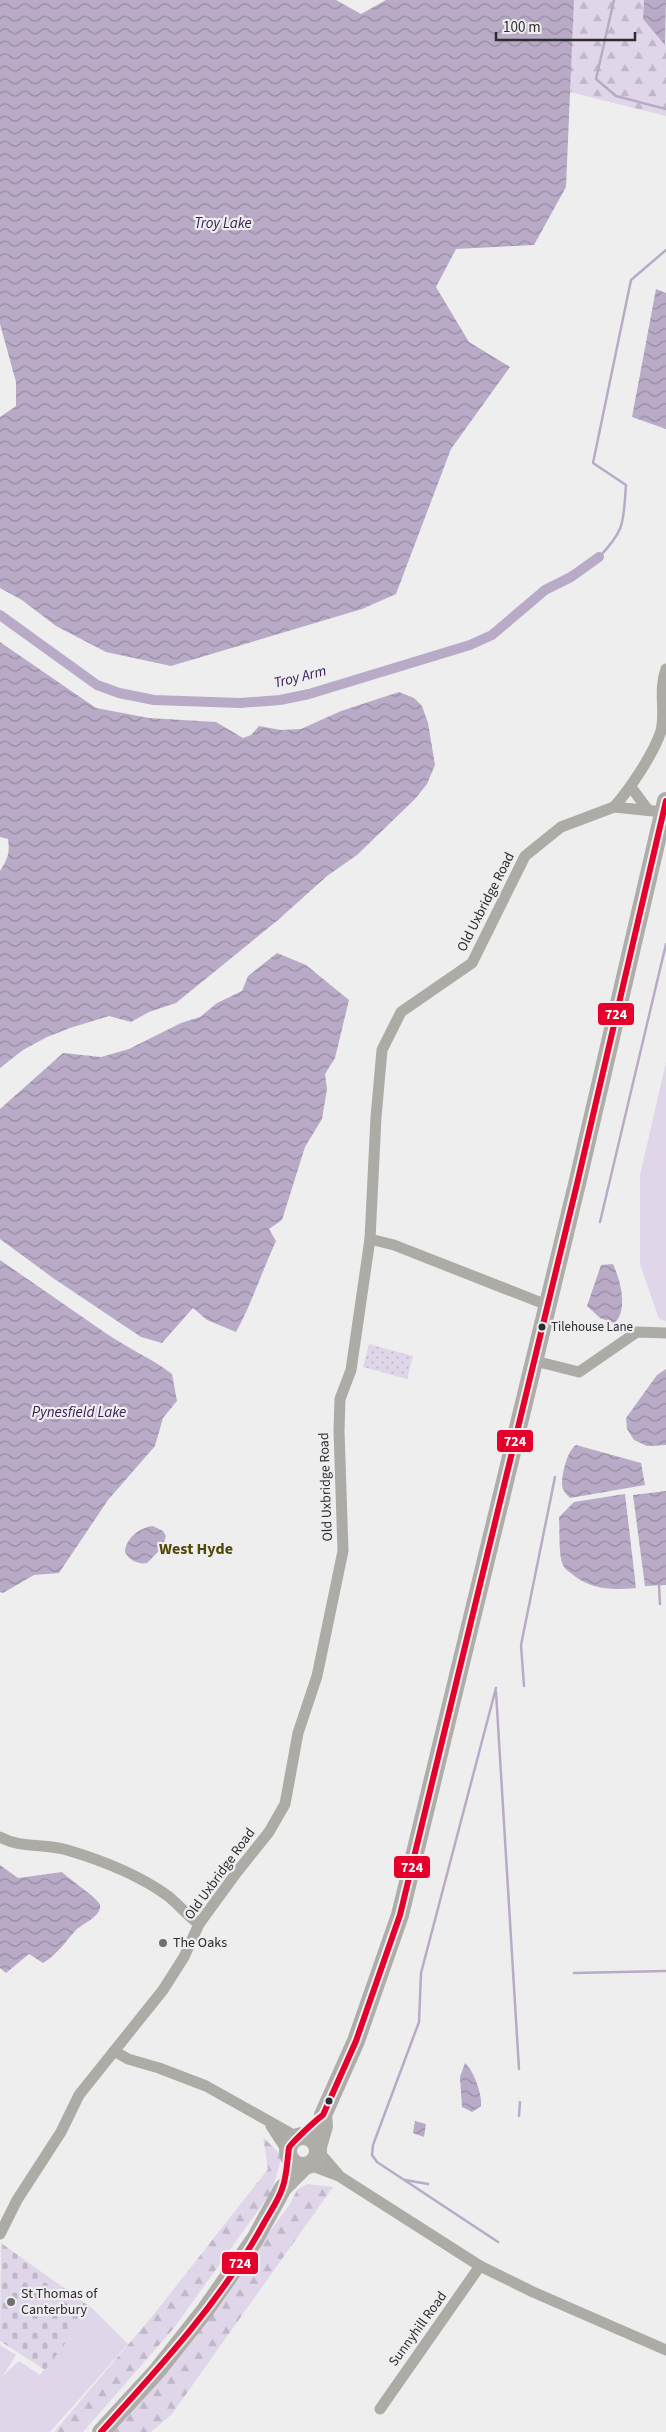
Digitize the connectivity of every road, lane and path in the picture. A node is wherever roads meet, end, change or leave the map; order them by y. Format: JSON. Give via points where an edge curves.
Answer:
{"nodes":[{"id":1,"x":666,"y":669,"type":"edge"},
{"id":2,"x":631,"y":787,"type":"junction"},
{"id":3,"x":614,"y":807,"type":"junction"},
{"id":4,"x":659,"y":808,"type":"edge"},
{"id":5,"x":370,"y":1238,"type":"junction"},
{"id":6,"x":547,"y":1305,"type":"junction"},
{"id":7,"x":666,"y":1333,"type":"edge"},
{"id":8,"x":535,"y":1361,"type":"junction"},
{"id":9,"x":0,"y":1837,"type":"edge"},
{"id":10,"x":199,"y":1924,"type":"junction"},
{"id":11,"x":114,"y":2051,"type":"junction"},
{"id":12,"x":323,"y":2115,"type":"junction"},
{"id":13,"x":270,"y":2124,"type":"junction"},
{"id":14,"x":294,"y":2146,"type":"junction"},
{"id":15,"x":313,"y":2157,"type":"junction"},
{"id":16,"x":283,"y":2188,"type":"junction"},
{"id":17,"x":0,"y":2234,"type":"edge"},
{"id":18,"x":480,"y":2266,"type":"junction"},
{"id":19,"x":666,"y":2350,"type":"edge"},
{"id":20,"x":380,"y":2409,"type":"dead end"},
{"id":21,"x":101,"y":2432,"type":"edge"}],
"edges":[{"from":1,"to":2,"type":"street","via":[[662,682],[661,730]]},
{"from":2,"to":3,"type":"street"},
{"from":2,"to":4,"type":"street"},
{"from":3,"to":4,"type":"street","name":"Old Uxbridge Road"},
{"from":3,"to":5,"type":"street","name":"Old Uxbridge Road","via":[[561,827],[525,856],[472,963],[401,1012],[382,1050]]},
{"from":4,"to":6,"type":"main road"},
{"from":5,"to":6,"type":"street","via":[[388,1242]]},
{"from":5,"to":10,"type":"street","name":"Old Uxbridge Road","via":[[351,1370],[340,1399],[343,1551],[317,1676],[298,1733],[289,1789],[280,1815]]},
{"from":6,"to":8,"type":"main road"},
{"from":7,"to":8,"type":"street","via":[[637,1332],[580,1372]]},
{"from":8,"to":12,"type":"main road","via":[[489,1538],[400,1915],[356,2041]]},
{"from":9,"to":10,"type":"street","via":[[10,1843],[67,1850],[123,1872],[168,1896]]},
{"from":10,"to":11,"type":"street","name":"Old Uxbridge Road","via":[[184,1957],[163,1990]]},
{"from":11,"to":13,"type":"street","via":[[206,2086]]},
{"from":11,"to":17,"type":"street","name":"Old Uxbridge Road","via":[[79,2095],[62,2132],[17,2200]]},
{"from":12,"to":14,"type":"main road"},
{"from":12,"to":15,"type":"main road","via":[[324,2126]]},
{"from":13,"to":14,"type":"street"},
{"from":13,"to":14,"type":"street","via":[[284,2143]]},
{"from":14,"to":15,"type":"main road","via":[[295,2164]]},
{"from":14,"to":15,"type":"main road","via":[[312,2138]]},
{"from":14,"to":16,"type":"main road"},
{"from":15,"to":16,"type":"main road"},
{"from":15,"to":18,"type":"street"},
{"from":16,"to":21,"type":"main road","via":[[254,2239],[206,2309],[157,2372]]},
{"from":18,"to":19,"type":"street"},
{"from":18,"to":20,"type":"street","name":"Sunnyhill Road"}]}
